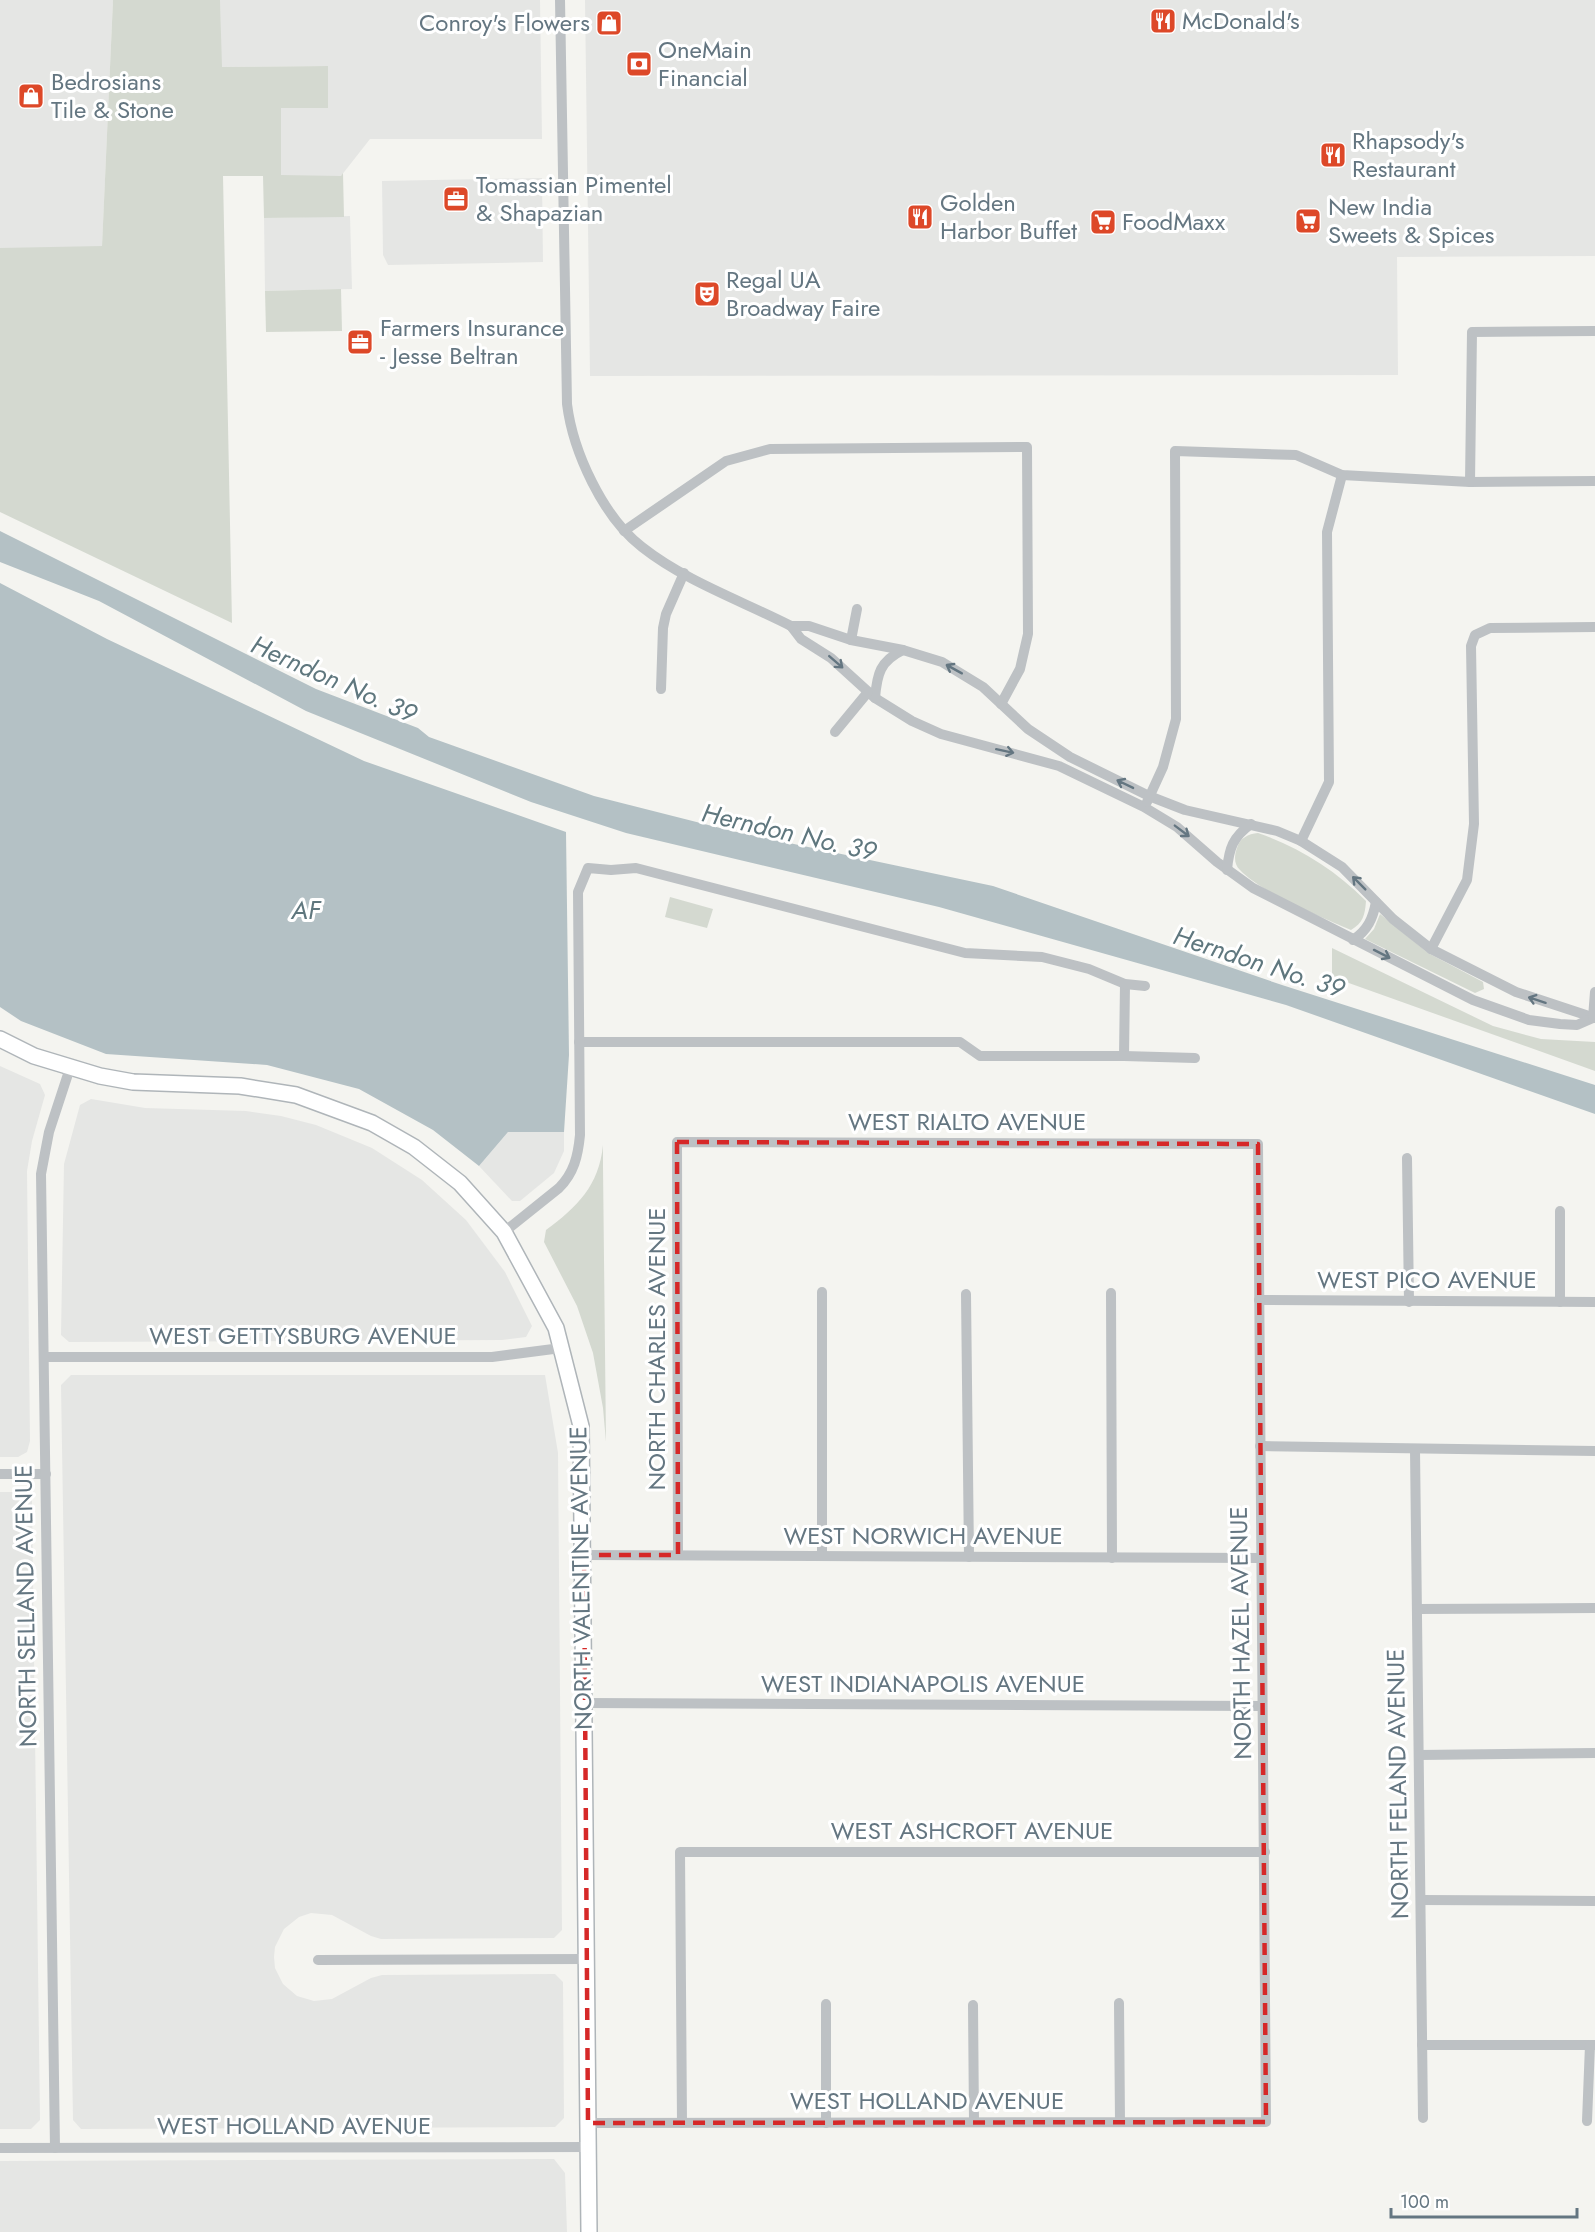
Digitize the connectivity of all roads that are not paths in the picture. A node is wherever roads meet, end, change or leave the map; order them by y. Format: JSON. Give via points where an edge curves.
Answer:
{"nodes":[{"id":1,"x":560,"y":0,"type":"edge"},
{"id":2,"x":1595,"y":331,"type":"edge"},
{"id":3,"x":1342,"y":475,"type":"junction"},
{"id":4,"x":1595,"y":481,"type":"edge"},
{"id":5,"x":1470,"y":482,"type":"junction"},
{"id":6,"x":624,"y":531,"type":"junction"},
{"id":7,"x":684,"y":573,"type":"junction"},
{"id":8,"x":857,"y":609,"type":"dead end"},
{"id":9,"x":791,"y":626,"type":"junction"},
{"id":10,"x":1595,"y":627,"type":"edge"},
{"id":11,"x":851,"y":640,"type":"junction"},
{"id":12,"x":903,"y":650,"type":"junction"},
{"id":13,"x":661,"y":689,"type":"dead end"},
{"id":14,"x":872,"y":695,"type":"junction"},
{"id":15,"x":1000,"y":704,"type":"junction"},
{"id":16,"x":835,"y":732,"type":"dead end"},
{"id":17,"x":1149,"y":796,"type":"junction"},
{"id":18,"x":1144,"y":807,"type":"junction"},
{"id":19,"x":1251,"y":824,"type":"junction"},
{"id":20,"x":1301,"y":841,"type":"junction"},
{"id":21,"x":1227,"y":870,"type":"junction"},
{"id":22,"x":1376,"y":902,"type":"junction"},
{"id":23,"x":1353,"y":940,"type":"junction"},
{"id":24,"x":1431,"y":949,"type":"junction"},
{"id":25,"x":1125,"y":984,"type":"junction"},
{"id":26,"x":1145,"y":986,"type":"dead end"},
{"id":27,"x":1595,"y":992,"type":"edge"},
{"id":28,"x":1594,"y":1018,"type":"edge"},
{"id":29,"x":0,"y":1039,"type":"edge"},
{"id":30,"x":579,"y":1042,"type":"junction"},
{"id":31,"x":1124,"y":1056,"type":"junction"},
{"id":32,"x":1195,"y":1058,"type":"dead end"},
{"id":33,"x":70,"y":1068,"type":"junction"},
{"id":34,"x":677,"y":1142,"type":"joint"},
{"id":35,"x":1258,"y":1144,"type":"joint"},
{"id":36,"x":1407,"y":1158,"type":"dead end"},
{"id":37,"x":1560,"y":1211,"type":"dead end"},
{"id":38,"x":504,"y":1232,"type":"junction"},
{"id":39,"x":822,"y":1292,"type":"dead end"},
{"id":40,"x":1112,"y":1293,"type":"dead end"},
{"id":41,"x":966,"y":1294,"type":"dead end"},
{"id":42,"x":1259,"y":1300,"type":"junction"},
{"id":43,"x":1409,"y":1302,"type":"junction"},
{"id":44,"x":1560,"y":1302,"type":"junction"},
{"id":45,"x":1595,"y":1302,"type":"edge"},
{"id":46,"x":561,"y":1348,"type":"junction"},
{"id":47,"x":44,"y":1358,"type":"junction"},
{"id":48,"x":1260,"y":1446,"type":"junction"},
{"id":49,"x":1415,"y":1450,"type":"junction"},
{"id":50,"x":1595,"y":1451,"type":"edge"},
{"id":51,"x":0,"y":1474,"type":"edge"},
{"id":52,"x":46,"y":1474,"type":"junction"},
{"id":53,"x":584,"y":1555,"type":"junction"},
{"id":54,"x":678,"y":1556,"type":"junction"},
{"id":55,"x":822,"y":1556,"type":"junction"},
{"id":56,"x":969,"y":1557,"type":"junction"},
{"id":57,"x":1112,"y":1558,"type":"junction"},
{"id":58,"x":1261,"y":1558,"type":"junction"},
{"id":59,"x":1595,"y":1608,"type":"edge"},
{"id":60,"x":1417,"y":1609,"type":"junction"},
{"id":61,"x":584,"y":1703,"type":"junction"},
{"id":62,"x":1262,"y":1706,"type":"junction"},
{"id":63,"x":1595,"y":1754,"type":"edge"},
{"id":64,"x":1419,"y":1755,"type":"junction"},
{"id":65,"x":1265,"y":1852,"type":"junction"},
{"id":66,"x":1421,"y":1900,"type":"junction"},
{"id":67,"x":1595,"y":1900,"type":"edge"},
{"id":68,"x":586,"y":1959,"type":"junction"},
{"id":69,"x":318,"y":1960,"type":"dead end"},
{"id":70,"x":1119,"y":2003,"type":"dead end"},
{"id":71,"x":826,"y":2004,"type":"dead end"},
{"id":72,"x":973,"y":2006,"type":"dead end"},
{"id":73,"x":1422,"y":2044,"type":"junction"},
{"id":74,"x":1593,"y":2045,"type":"edge"},
{"id":75,"x":1423,"y":2118,"type":"dead end"},
{"id":76,"x":1587,"y":2121,"type":"dead end"},
{"id":77,"x":682,"y":2122,"type":"junction"},
{"id":78,"x":826,"y":2122,"type":"junction"},
{"id":79,"x":974,"y":2122,"type":"junction"},
{"id":80,"x":1120,"y":2122,"type":"junction"},
{"id":81,"x":1266,"y":2122,"type":"joint"},
{"id":82,"x":588,"y":2123,"type":"junction"},
{"id":83,"x":588,"y":2147,"type":"junction"},
{"id":84,"x":0,"y":2148,"type":"edge"},
{"id":85,"x":55,"y":2148,"type":"junction"},
{"id":86,"x":589,"y":2232,"type":"edge"}],
"edges":[{"from":1,"to":6,"type":"street","via":[[569,424],[589,477]]},
{"from":2,"to":5,"type":"street","via":[[1472,332]]},
{"from":3,"to":5,"type":"street"},
{"from":3,"to":17,"type":"street","via":[[1296,456],[1175,451],[1176,719],[1166,758]]},
{"from":3,"to":20,"type":"street","via":[[1327,532],[1329,782]]},
{"from":4,"to":5,"type":"street"},
{"from":6,"to":7,"type":"street"},
{"from":6,"to":15,"type":"street","via":[[726,461],[770,449],[1027,447],[1028,634],[1020,669]]},
{"from":7,"to":9,"type":"street"},
{"from":7,"to":13,"type":"street","via":[[663,628]]},
{"from":8,"to":11,"type":"street"},
{"from":9,"to":11,"type":"street","via":[[808,626]]},
{"from":9,"to":14,"type":"street","one_way":true,"via":[[801,639],[831,658]]},
{"from":10,"to":24,"type":"street","via":[[1490,628],[1474,635],[1473,824],[1467,880]]},
{"from":11,"to":12,"type":"street"},
{"from":12,"to":14,"type":"street","via":[[879,668]]},
{"from":15,"to":12,"type":"street","one_way":true,"via":[[942,662]]},
{"from":14,"to":16,"type":"street"},
{"from":14,"to":18,"type":"street","one_way":true,"via":[[941,734],[1059,766]]},
{"from":17,"to":15,"type":"street","one_way":true,"via":[[1044,741]]},
{"from":17,"to":18,"type":"street"},
{"from":17,"to":19,"type":"street","via":[[1185,810]]},
{"from":18,"to":21,"type":"street","one_way":true,"via":[[1177,827]]},
{"from":19,"to":20,"type":"street"},
{"from":19,"to":21,"type":"street","via":[[1231,844]]},
{"from":22,"to":20,"type":"street","one_way":true,"via":[[1342,867]]},
{"from":21,"to":23,"type":"street","via":[[1273,899]]},
{"from":22,"to":23,"type":"street","via":[[1370,924]]},
{"from":22,"to":24,"type":"street"},
{"from":23,"to":28,"type":"street","one_way":true,"via":[[1502,1012],[1560,1024],[1578,1025]]},
{"from":28,"to":24,"type":"street","one_way":true,"via":[[1516,992]]},
{"from":25,"to":26,"type":"street"},
{"from":25,"to":30,"type":"street","via":[[1089,969],[1042,957],[965,953],[636,868],[588,868],[578,892]]},
{"from":25,"to":31,"type":"street"},
{"from":27,"to":28,"type":"street"},
{"from":29,"to":33,"type":"street","name":"NORTH VALENTINE AVENUE"},
{"from":30,"to":31,"type":"street","via":[[960,1042],[980,1056]]},
{"from":30,"to":38,"type":"street","via":[[580,1136],[576,1161],[560,1188]]},
{"from":31,"to":32,"type":"street"},
{"from":33,"to":38,"type":"street","name":"NORTH VALENTINE AVENUE","via":[[133,1082],[269,1089],[348,1112],[394,1134],[432,1160],[460,1183]]},
{"from":33,"to":47,"type":"street","name":"NORTH SELLAND AVENUE","via":[[49,1132],[41,1174]]},
{"from":34,"to":35,"type":"street","name":"WEST RIALTO AVENUE"},
{"from":34,"to":54,"type":"street","name":"NORTH CHARLES AVENUE"},
{"from":35,"to":42,"type":"street","name":"NORTH HAZEL AVENUE"},
{"from":36,"to":43,"type":"street"},
{"from":37,"to":44,"type":"street"},
{"from":38,"to":46,"type":"street","name":"NORTH VALENTINE AVENUE","via":[[556,1328]]},
{"from":39,"to":55,"type":"street"},
{"from":40,"to":57,"type":"street"},
{"from":41,"to":56,"type":"street"},
{"from":42,"to":43,"type":"street","name":"WEST PICO AVENUE"},
{"from":42,"to":48,"type":"street","name":"NORTH HAZEL AVENUE"},
{"from":43,"to":44,"type":"street","name":"WEST PICO AVENUE"},
{"from":44,"to":45,"type":"street","name":"WEST PICO AVENUE"},
{"from":46,"to":47,"type":"street","name":"WEST GETTYSBURG AVENUE","via":[[492,1357]]},
{"from":46,"to":53,"type":"street","name":"NORTH VALENTINE AVENUE","via":[[581,1426]]},
{"from":47,"to":52,"type":"street","name":"NORTH SELLAND AVENUE"},
{"from":48,"to":49,"type":"street"},
{"from":48,"to":58,"type":"street","name":"NORTH HAZEL AVENUE"},
{"from":49,"to":50,"type":"street"},
{"from":49,"to":60,"type":"street","name":"NORTH FELAND AVENUE"},
{"from":51,"to":52,"type":"street"},
{"from":52,"to":85,"type":"street","name":"NORTH SELLAND AVENUE"},
{"from":53,"to":54,"type":"street","name":"WEST NORWICH AVENUE"},
{"from":53,"to":61,"type":"street","name":"NORTH VALENTINE AVENUE"},
{"from":54,"to":55,"type":"street","name":"WEST NORWICH AVENUE"},
{"from":55,"to":56,"type":"street","name":"WEST NORWICH AVENUE"},
{"from":56,"to":57,"type":"street","name":"WEST NORWICH AVENUE"},
{"from":57,"to":58,"type":"street","name":"WEST NORWICH AVENUE"},
{"from":58,"to":62,"type":"street","name":"NORTH HAZEL AVENUE"},
{"from":59,"to":60,"type":"street"},
{"from":60,"to":64,"type":"street","name":"NORTH FELAND AVENUE"},
{"from":61,"to":62,"type":"street","name":"WEST INDIANAPOLIS AVENUE"},
{"from":61,"to":68,"type":"street","name":"NORTH VALENTINE AVENUE"},
{"from":62,"to":65,"type":"street","name":"NORTH HAZEL AVENUE"},
{"from":63,"to":64,"type":"street"},
{"from":64,"to":66,"type":"street","name":"NORTH FELAND AVENUE"},
{"from":65,"to":77,"type":"street","name":"WEST ASHCROFT AVENUE","via":[[680,1852]]},
{"from":65,"to":81,"type":"street","name":"NORTH HAZEL AVENUE"},
{"from":66,"to":67,"type":"street"},
{"from":66,"to":73,"type":"street","name":"NORTH FELAND AVENUE"},
{"from":68,"to":69,"type":"street"},
{"from":68,"to":82,"type":"street","name":"NORTH VALENTINE AVENUE"},
{"from":70,"to":80,"type":"street"},
{"from":71,"to":78,"type":"street"},
{"from":72,"to":79,"type":"street"},
{"from":73,"to":74,"type":"street"},
{"from":73,"to":75,"type":"street","name":"NORTH FELAND AVENUE"},
{"from":74,"to":76,"type":"street"},
{"from":77,"to":78,"type":"street","name":"WEST HOLLAND AVENUE"},
{"from":77,"to":82,"type":"street","name":"WEST HOLLAND AVENUE"},
{"from":78,"to":79,"type":"street","name":"WEST HOLLAND AVENUE"},
{"from":79,"to":80,"type":"street","name":"WEST HOLLAND AVENUE"},
{"from":80,"to":81,"type":"street","name":"WEST HOLLAND AVENUE"},
{"from":82,"to":83,"type":"street","name":"NORTH VALENTINE AVENUE"},
{"from":83,"to":85,"type":"street","name":"WEST HOLLAND AVENUE"},
{"from":83,"to":86,"type":"street","name":"NORTH VALENTINE AVENUE"},
{"from":84,"to":85,"type":"street","name":"WEST HOLLAND AVENUE"}]}
